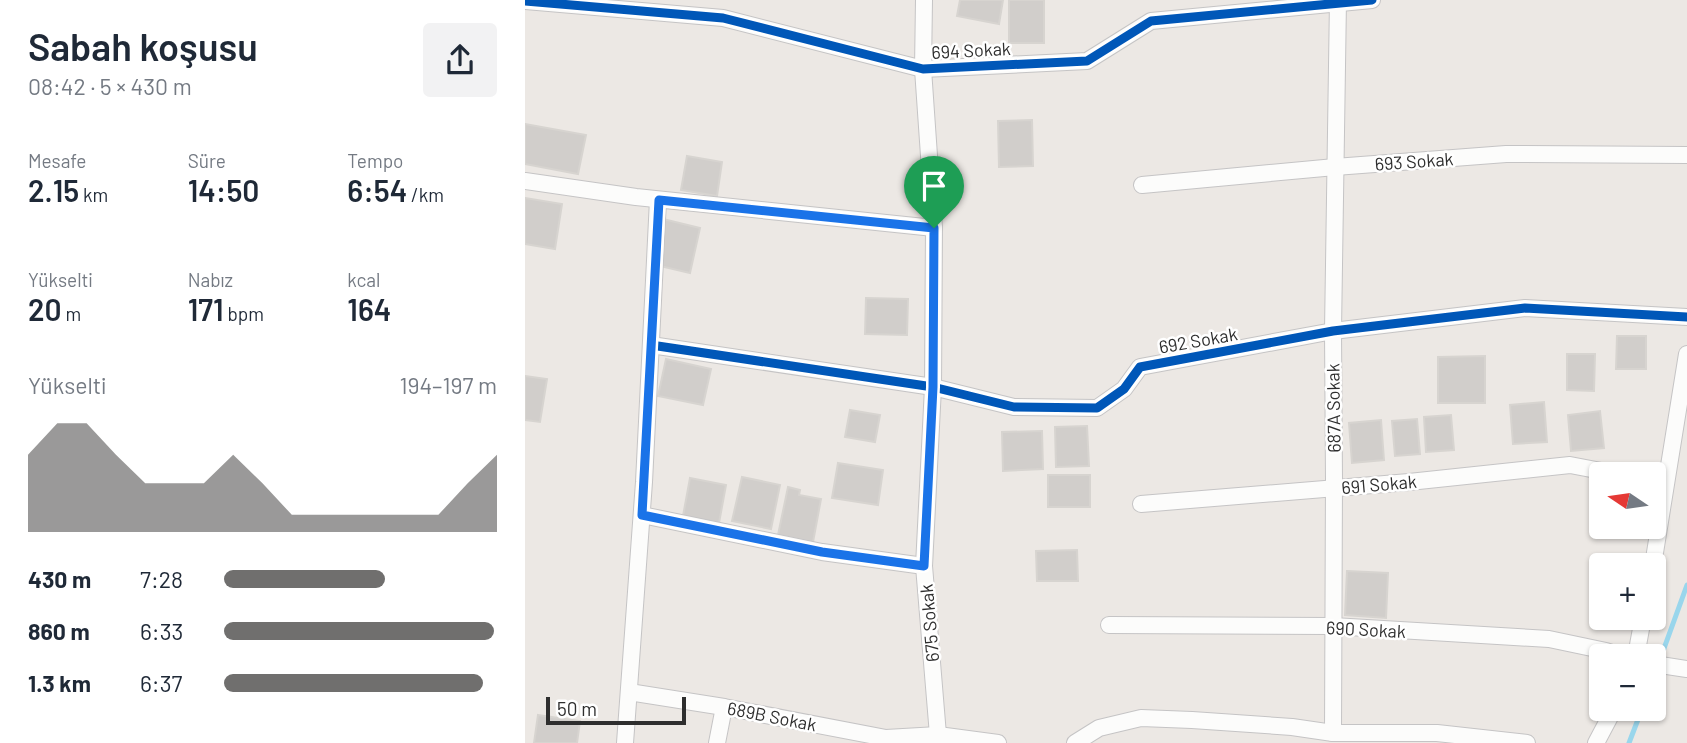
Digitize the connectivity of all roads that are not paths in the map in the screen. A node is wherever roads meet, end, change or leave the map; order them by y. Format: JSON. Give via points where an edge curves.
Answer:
{"nodes":[{"id":1,"x":924,"y":0,"type":"edge"},
{"id":2,"x":1372,"y":0,"type":"edge"},
{"id":3,"x":525,"y":1,"type":"edge"},
{"id":4,"x":1338,"y":2,"type":"edge"},
{"id":5,"x":923,"y":69,"type":"junction"},
{"id":6,"x":1687,"y":155,"type":"edge"},
{"id":7,"x":1335,"y":167,"type":"junction"},
{"id":8,"x":525,"y":181,"type":"edge"},
{"id":9,"x":1142,"y":185,"type":"dead end"},
{"id":10,"x":659,"y":200,"type":"junction"},
{"id":11,"x":934,"y":228,"type":"junction"},
{"id":12,"x":1687,"y":317,"type":"edge"},
{"id":13,"x":1332,"y":331,"type":"junction"},
{"id":14,"x":651,"y":345,"type":"junction"},
{"id":15,"x":1687,"y":354,"type":"edge"},
{"id":16,"x":933,"y":387,"type":"junction"},
{"id":17,"x":1664,"y":462,"type":"edge"},
{"id":18,"x":1589,"y":469,"type":"edge"},
{"id":19,"x":1334,"y":488,"type":"junction"},
{"id":20,"x":1141,"y":504,"type":"dead end"},
{"id":21,"x":642,"y":515,"type":"junction"},
{"id":22,"x":924,"y":566,"type":"junction"},
{"id":23,"x":1109,"y":625,"type":"dead end"},
{"id":24,"x":1333,"y":626,"type":"junction"},
{"id":25,"x":1589,"y":647,"type":"edge"},
{"id":26,"x":1666,"y":666,"type":"edge"},
{"id":27,"x":1687,"y":669,"type":"edge"},
{"id":28,"x":629,"y":692,"type":"junction"},
{"id":29,"x":724,"y":706,"type":"junction"},
{"id":30,"x":1608,"y":721,"type":"edge"},
{"id":31,"x":1333,"y":733,"type":"junction"},
{"id":32,"x":1292,"y":735,"type":"edge"},
{"id":33,"x":937,"y":739,"type":"edge"},
{"id":34,"x":625,"y":743,"type":"edge"},
{"id":35,"x":717,"y":743,"type":"edge"},
{"id":36,"x":999,"y":743,"type":"edge"},
{"id":37,"x":1075,"y":743,"type":"edge"},
{"id":38,"x":1527,"y":743,"type":"edge"},
{"id":39,"x":1596,"y":743,"type":"edge"}],
"edges":[{"from":1,"to":5,"type":"street","name":"675 Sokak"},
{"from":2,"to":4,"type":"street","name":"694 Sokak"},
{"from":3,"to":5,"type":"street","name":"694 Sokak","via":[[723,18]]},
{"from":4,"to":5,"type":"street","name":"694 Sokak","via":[[1151,21],[1087,61]]},
{"from":4,"to":7,"type":"street","name":"687A Sokak"},
{"from":5,"to":11,"type":"street","name":"675 Sokak"},
{"from":6,"to":7,"type":"street","name":"693 Sokak","via":[[1506,154]]},
{"from":7,"to":9,"type":"street","name":"693 Sokak"},
{"from":7,"to":13,"type":"street","name":"687A Sokak"},
{"from":8,"to":10,"type":"street"},
{"from":10,"to":11,"type":"street"},
{"from":10,"to":14,"type":"street"},
{"from":11,"to":16,"type":"street","name":"675 Sokak"},
{"from":12,"to":13,"type":"street","name":"692 Sokak","via":[[1525,308]]},
{"from":13,"to":16,"type":"street","name":"692 Sokak","via":[[1140,366],[1124,389],[1097,408],[1014,407]]},
{"from":13,"to":19,"type":"street","name":"687A Sokak"},
{"from":14,"to":16,"type":"street","name":"692 Sokak"},
{"from":14,"to":21,"type":"street"},
{"from":15,"to":17,"type":"street"},
{"from":16,"to":22,"type":"street","name":"675 Sokak"},
{"from":18,"to":19,"type":"street","name":"691 Sokak","via":[[1570,465]]},
{"from":19,"to":20,"type":"street","name":"691 Sokak"},
{"from":19,"to":24,"type":"street","name":"687A Sokak"},
{"from":21,"to":22,"type":"street","via":[[822,552]]},
{"from":21,"to":28,"type":"street"},
{"from":22,"to":33,"type":"street","name":"675 Sokak"},
{"from":23,"to":24,"type":"street","name":"690 Sokak"},
{"from":24,"to":25,"type":"street","name":"690 Sokak","via":[[1549,639]]},
{"from":24,"to":31,"type":"street","name":"687A Sokak"},
{"from":26,"to":27,"type":"street"},
{"from":28,"to":29,"type":"street","name":"689B Sokak"},
{"from":28,"to":34,"type":"street"},
{"from":29,"to":33,"type":"street","name":"689B Sokak","via":[[886,738]]},
{"from":29,"to":35,"type":"street"},
{"from":30,"to":39,"type":"street"},
{"from":31,"to":32,"type":"street"},
{"from":31,"to":38,"type":"street","via":[[1437,733]]},
{"from":32,"to":37,"type":"street","via":[[1192,720],[1141,719],[1099,729]]},
{"from":33,"to":36,"type":"street","name":"689B Sokak"}]}
